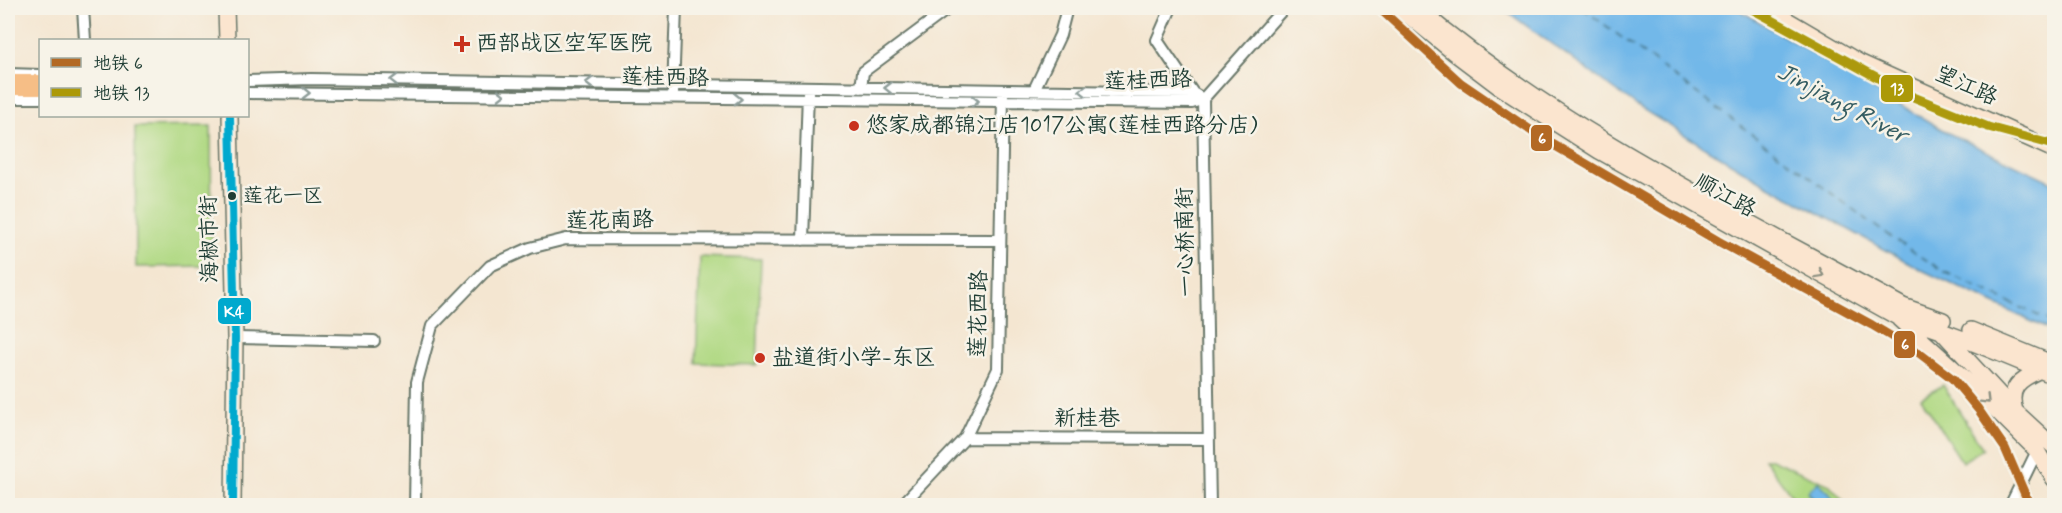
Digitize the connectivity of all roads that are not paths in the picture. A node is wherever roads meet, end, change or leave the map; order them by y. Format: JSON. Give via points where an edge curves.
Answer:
{"nodes":[{"id":1,"x":83,"y":8,"type":"edge"},
{"id":2,"x":226,"y":8,"type":"edge"},
{"id":3,"x":676,"y":8,"type":"edge"},
{"id":4,"x":949,"y":8,"type":"edge"},
{"id":5,"x":1067,"y":8,"type":"edge"},
{"id":6,"x":1171,"y":8,"type":"edge"},
{"id":7,"x":1284,"y":8,"type":"edge"},
{"id":8,"x":1400,"y":8,"type":"edge"},
{"id":9,"x":1416,"y":8,"type":"edge"},
{"id":10,"x":1767,"y":8,"type":"edge"},
{"id":11,"x":85,"y":39,"type":"edge"},
{"id":12,"x":227,"y":39,"type":"edge"},
{"id":13,"x":8,"y":74,"type":"edge"},
{"id":14,"x":39,"y":75,"type":"edge"},
{"id":15,"x":249,"y":81,"type":"edge"},
{"id":16,"x":8,"y":85,"type":"edge"},
{"id":17,"x":39,"y":85,"type":"edge"},
{"id":18,"x":674,"y":85,"type":"junction"},
{"id":19,"x":808,"y":87,"type":"junction"},
{"id":20,"x":861,"y":88,"type":"junction"},
{"id":21,"x":1034,"y":90,"type":"junction"},
{"id":22,"x":249,"y":93,"type":"edge"},
{"id":23,"x":1193,"y":93,"type":"junction"},
{"id":24,"x":1003,"y":96,"type":"junction"},
{"id":25,"x":8,"y":98,"type":"edge"},
{"id":26,"x":39,"y":98,"type":"edge"},
{"id":27,"x":673,"y":98,"type":"junction"},
{"id":28,"x":1203,"y":99,"type":"junction"},
{"id":29,"x":807,"y":100,"type":"junction"},
{"id":30,"x":230,"y":117,"type":"edge"},
{"id":31,"x":2055,"y":150,"type":"edge"},
{"id":32,"x":803,"y":240,"type":"junction"},
{"id":33,"x":999,"y":240,"type":"junction"},
{"id":34,"x":1920,"y":312,"type":"junction"},
{"id":35,"x":1897,"y":317,"type":"junction"},
{"id":36,"x":1938,"y":328,"type":"junction"},
{"id":37,"x":235,"y":338,"type":"junction"},
{"id":38,"x":374,"y":341,"type":"dead end"},
{"id":39,"x":2055,"y":364,"type":"edge"},
{"id":40,"x":2040,"y":370,"type":"junction"},
{"id":41,"x":2055,"y":376,"type":"edge"},
{"id":42,"x":2015,"y":411,"type":"junction"},
{"id":43,"x":965,"y":438,"type":"junction"},
{"id":44,"x":1209,"y":439,"type":"junction"},
{"id":45,"x":2055,"y":447,"type":"edge"},
{"id":46,"x":2037,"y":451,"type":"junction"},
{"id":47,"x":2055,"y":479,"type":"edge"},
{"id":48,"x":1212,"y":505,"type":"edge"},
{"id":49,"x":233,"y":506,"type":"edge"},
{"id":50,"x":415,"y":506,"type":"edge"},
{"id":51,"x":901,"y":506,"type":"edge"},
{"id":52,"x":2010,"y":506,"type":"edge"}],
"edges":[{"from":1,"to":11,"type":"street"},
{"from":2,"to":12,"type":"main road"},
{"from":3,"to":18,"type":"street"},
{"from":4,"to":20,"type":"street","via":[[863,72]]},
{"from":5,"to":21,"type":"street","via":[[1060,35]]},
{"from":6,"to":23,"type":"street","via":[[1157,40]]},
{"from":7,"to":28,"type":"street"},
{"from":8,"to":35,"type":"main road","name":"顺江路","one_way":true,"via":[[1502,89],[1580,139]]},
{"from":9,"to":34,"type":"main road","name":"顺江路","via":[[1509,80],[1605,142]]},
{"from":10,"to":31,"type":"main road","name":"望江路","via":[[1859,62]]},
{"from":13,"to":14,"type":"street"},
{"from":18,"to":15,"type":"street","name":"莲桂西路","one_way":true},
{"from":16,"to":17,"type":"highway"},
{"from":18,"to":19,"type":"street","name":"莲桂西路"},
{"from":18,"to":27,"type":"street"},
{"from":19,"to":20,"type":"street","name":"莲桂西路"},
{"from":19,"to":29,"type":"street"},
{"from":24,"to":20,"type":"street","name":"莲桂西路","one_way":true},
{"from":23,"to":21,"type":"street","name":"莲桂西路","one_way":true},
{"from":21,"to":24,"type":"street","name":"莲桂西路"},
{"from":22,"to":27,"type":"street","name":"莲桂西路","one_way":true},
{"from":23,"to":28,"type":"street","name":"莲桂西路"},
{"from":24,"to":28,"type":"street","name":"莲桂西路","via":[[1192,103]]},
{"from":29,"to":24,"type":"street","name":"莲桂西路","one_way":true},
{"from":24,"to":33,"type":"street","name":"莲花西路"},
{"from":25,"to":26,"type":"street"},
{"from":27,"to":29,"type":"street","name":"莲桂西路","one_way":true},
{"from":28,"to":44,"type":"street","name":"一心桥南街"},
{"from":29,"to":32,"type":"street"},
{"from":30,"to":37,"type":"main road","name":"海椒市街"},
{"from":32,"to":33,"type":"street","name":"莲花南路"},
{"from":32,"to":50,"type":"street","name":"莲花南路","via":[[566,239],[530,248],[490,266],[432,326],[417,382]]},
{"from":33,"to":43,"type":"street","name":"莲花西路","via":[[998,369]]},
{"from":34,"to":36,"type":"main road"},
{"from":34,"to":39,"type":"main road","name":"顺江路"},
{"from":35,"to":36,"type":"main road","name":"顺江路"},
{"from":35,"to":46,"type":"main road","one_way":true},
{"from":36,"to":40,"type":"main road","name":"顺江路"},
{"from":36,"to":42,"type":"main road"},
{"from":37,"to":38,"type":"street"},
{"from":37,"to":49,"type":"main road","name":"海椒市街"},
{"from":40,"to":41,"type":"main road","name":"顺江路"},
{"from":40,"to":42,"type":"main road","via":[[2016,385],[2012,400]]},
{"from":42,"to":45,"type":"main road"},
{"from":43,"to":44,"type":"street","name":"新桂巷"},
{"from":43,"to":51,"type":"street","name":"莲花西路"},
{"from":44,"to":48,"type":"street","name":"一心桥南街"},
{"from":46,"to":47,"type":"main road"},
{"from":46,"to":52,"type":"street"}]}
